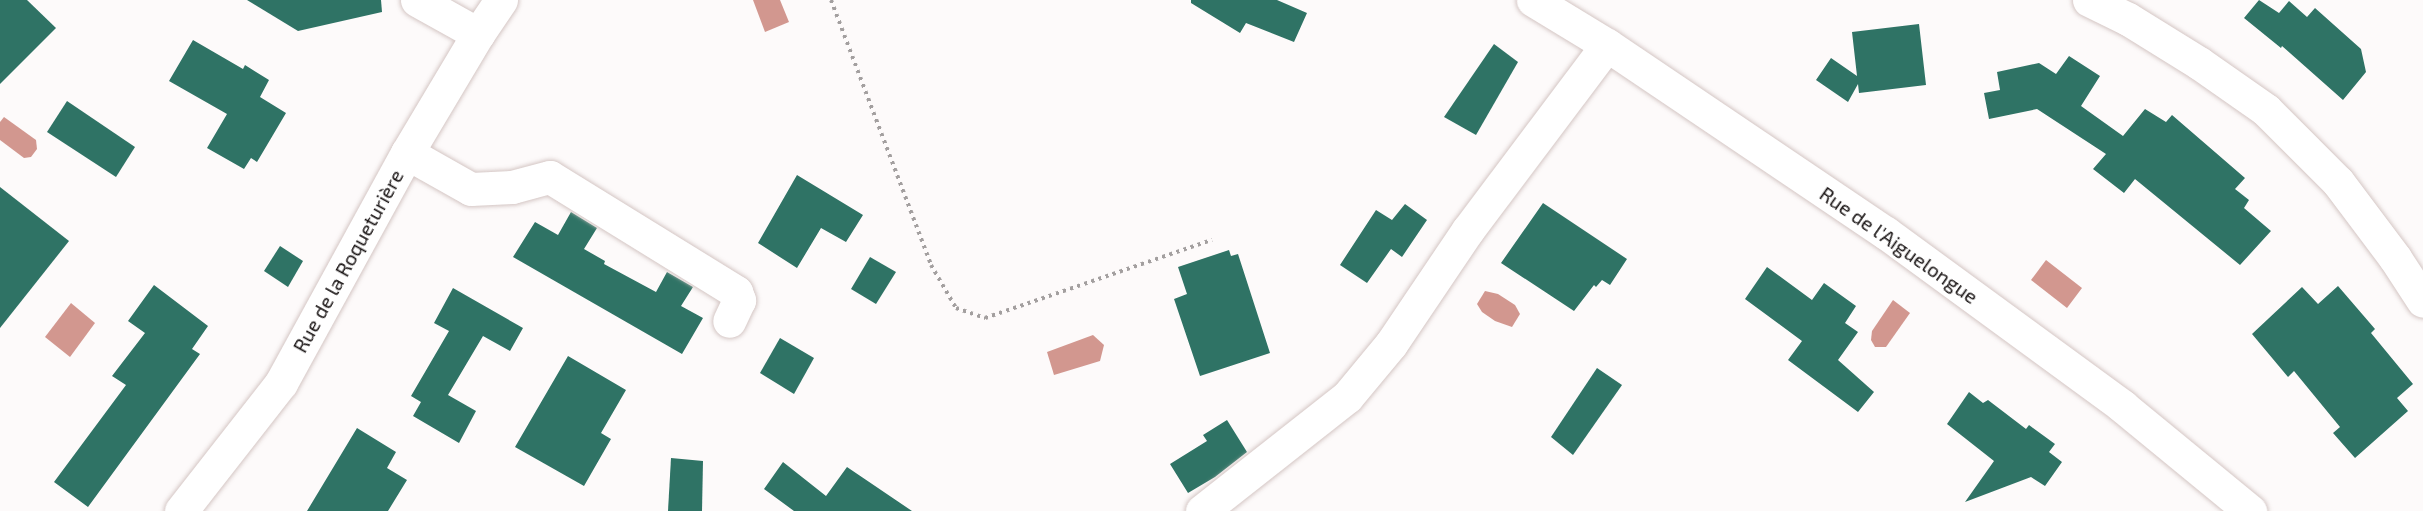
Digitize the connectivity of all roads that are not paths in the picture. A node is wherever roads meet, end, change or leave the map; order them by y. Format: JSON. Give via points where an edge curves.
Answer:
{"nodes":[{"id":1,"x":417,"y":0,"type":"edge"},
{"id":2,"x":501,"y":0,"type":"edge"},
{"id":3,"x":1533,"y":0,"type":"edge"},
{"id":4,"x":2089,"y":0,"type":"edge"},
{"id":5,"x":478,"y":34,"type":"junction"},
{"id":6,"x":1607,"y":45,"type":"junction"},
{"id":7,"x":407,"y":153,"type":"junction"},
{"id":8,"x":2423,"y":301,"type":"edge"},
{"id":9,"x":729,"y":321,"type":"dead end"},
{"id":10,"x":181,"y":511,"type":"edge"},
{"id":11,"x":1202,"y":511,"type":"edge"},
{"id":12,"x":2250,"y":511,"type":"edge"}],
"edges":[{"from":1,"to":5,"type":"street"},
{"from":2,"to":5,"type":"street","name":"Rue de la Roqueturière"},
{"from":3,"to":6,"type":"street","name":"Rue de l'Aiguelongue"},
{"from":4,"to":8,"type":"street","via":[[2179,50],[2266,110],[2338,182]]},
{"from":5,"to":7,"type":"street","name":"Rue de la Roqueturière"},
{"from":6,"to":11,"type":"street","via":[[1468,230],[1391,344],[1347,397]]},
{"from":6,"to":12,"type":"street","name":"Rue de l'Aiguelongue","via":[[1886,233],[2122,406]]},
{"from":7,"to":9,"type":"street","via":[[471,189],[512,187],[550,177],[736,292],[739,300]]},
{"from":7,"to":10,"type":"street","name":"Rue de la Roqueturière","via":[[281,383]]}]}
